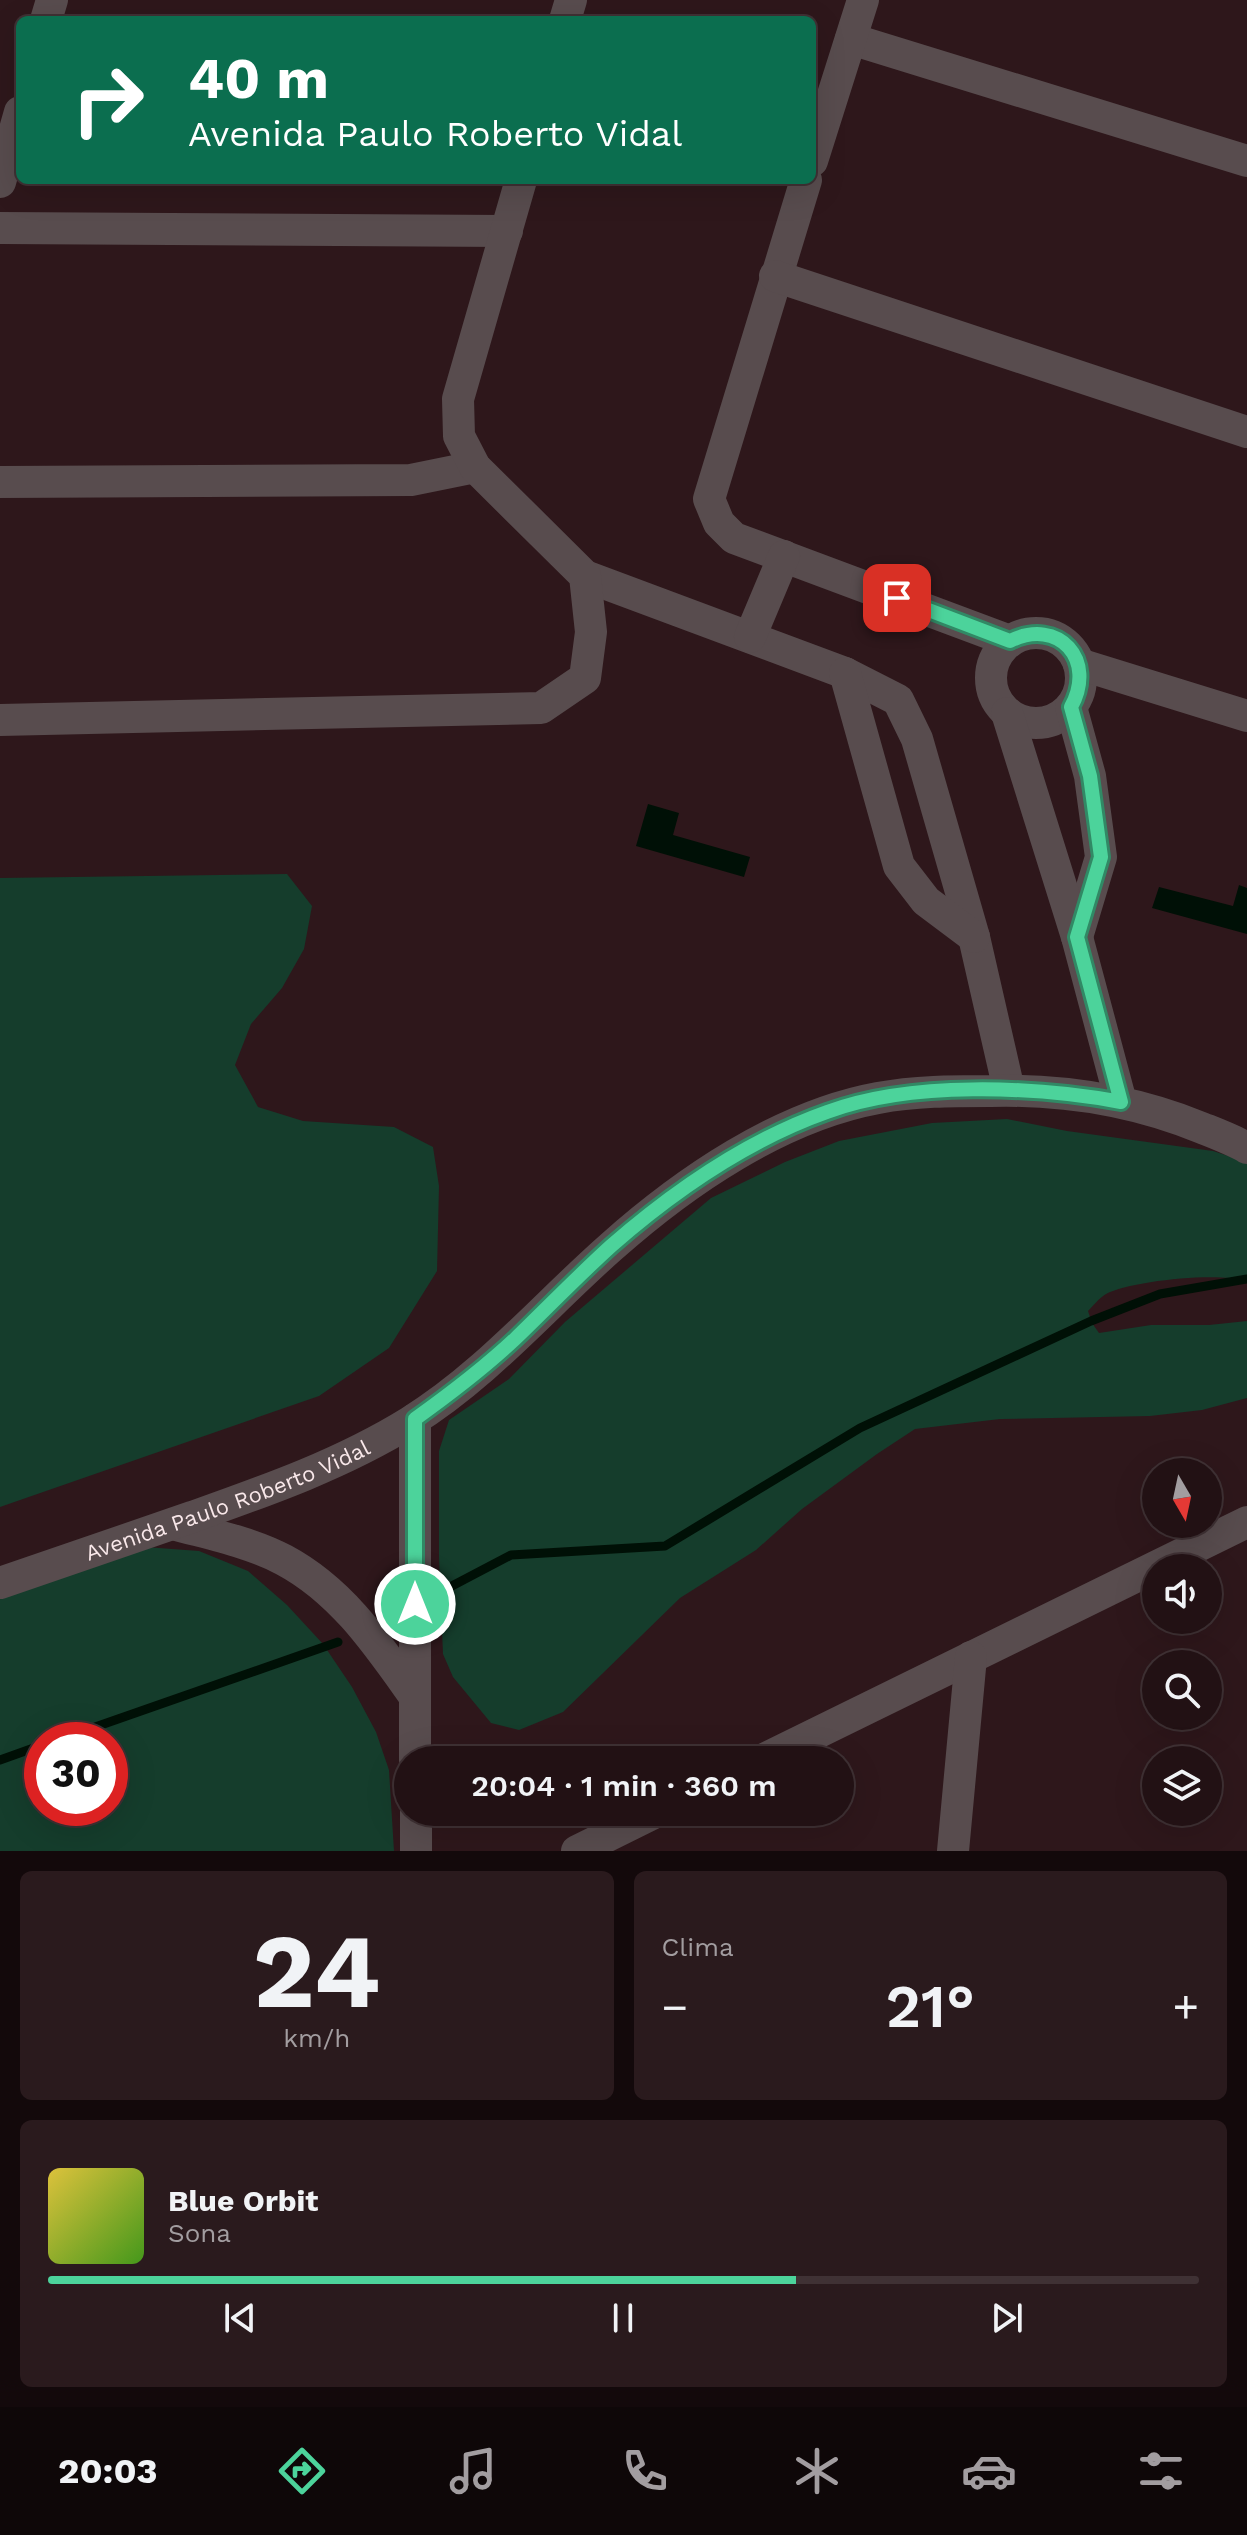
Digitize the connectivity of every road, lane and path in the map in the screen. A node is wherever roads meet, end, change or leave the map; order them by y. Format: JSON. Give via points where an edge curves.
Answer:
{"nodes":[{"id":1,"x":863,"y":0,"type":"edge"},
{"id":2,"x":851,"y":39,"type":"junction"},
{"id":3,"x":16,"y":126,"type":"edge"},
{"id":4,"x":816,"y":148,"type":"edge"},
{"id":5,"x":1247,"y":161,"type":"edge"},
{"id":6,"x":0,"y":182,"type":"edge"},
{"id":7,"x":520,"y":184,"type":"edge"},
{"id":8,"x":805,"y":184,"type":"edge"},
{"id":9,"x":0,"y":228,"type":"edge"},
{"id":10,"x":507,"y":231,"type":"junction"},
{"id":11,"x":775,"y":276,"type":"junction"},
{"id":12,"x":1247,"y":432,"type":"edge"},
{"id":13,"x":475,"y":467,"type":"junction"},
{"id":14,"x":0,"y":482,"type":"edge"},
{"id":15,"x":784,"y":556,"type":"junction"},
{"id":16,"x":585,"y":576,"type":"junction"},
{"id":17,"x":750,"y":637,"type":"junction"},
{"id":18,"x":1010,"y":641,"type":"junction"},
{"id":19,"x":1079,"y":664,"type":"junction"},
{"id":20,"x":845,"y":673,"type":"junction"},
{"id":21,"x":1071,"y":707,"type":"junction"},
{"id":22,"x":1007,"y":713,"type":"junction"},
{"id":23,"x":1247,"y":716,"type":"edge"},
{"id":24,"x":0,"y":720,"type":"edge"},
{"id":25,"x":974,"y":937,"type":"junction"},
{"id":26,"x":1077,"y":937,"type":"junction"},
{"id":27,"x":1009,"y":1090,"type":"junction"},
{"id":28,"x":1121,"y":1102,"type":"junction"},
{"id":29,"x":1247,"y":1148,"type":"edge"},
{"id":30,"x":415,"y":1419,"type":"junction"},
{"id":31,"x":1247,"y":1522,"type":"edge"},
{"id":32,"x":173,"y":1524,"type":"junction"},
{"id":33,"x":0,"y":1583,"type":"edge"},
{"id":34,"x":971,"y":1657,"type":"junction"},
{"id":35,"x":415,"y":1697,"type":"junction"},
{"id":36,"x":415,"y":1746,"type":"edge"},
{"id":37,"x":790,"y":1746,"type":"edge"},
{"id":38,"x":416,"y":1826,"type":"edge"},
{"id":39,"x":628,"y":1826,"type":"edge"},
{"id":40,"x":416,"y":1851,"type":"edge"},
{"id":41,"x":577,"y":1851,"type":"edge"},
{"id":42,"x":953,"y":1851,"type":"edge"}],
"edges":[{"from":1,"to":2,"type":"street"},
{"from":2,"to":4,"type":"street"},
{"from":2,"to":5,"type":"street"},
{"from":3,"to":6,"type":"street"},
{"from":7,"to":10,"type":"street"},
{"from":8,"to":11,"type":"street"},
{"from":9,"to":10,"type":"street"},
{"from":10,"to":13,"type":"street","via":[[458,399],[459,436]]},
{"from":11,"to":12,"type":"street"},
{"from":11,"to":15,"type":"street","via":[[709,499],[719,523],[734,538]]},
{"from":13,"to":14,"type":"street","via":[[411,480]]},
{"from":13,"to":16,"type":"street"},
{"from":15,"to":17,"type":"street"},
{"from":15,"to":18,"type":"street"},
{"from":16,"to":17,"type":"street"},
{"from":16,"to":24,"type":"street","via":[[591,632],[585,678],[541,708]]},
{"from":17,"to":20,"type":"street"},
{"from":18,"to":19,"type":"street","via":[[1049,635],[1072,651]]},
{"from":18,"to":22,"type":"street","via":[[1000,650],[990,675],[997,702]]},
{"from":19,"to":21,"type":"street","via":[[1081,679]]},
{"from":19,"to":23,"type":"street"},
{"from":20,"to":25,"type":"street","via":[[899,866],[926,901]]},
{"from":20,"to":25,"type":"street","via":[[898,700],[917,739]]},
{"from":21,"to":22,"type":"street","via":[[1046,722],[1032,723]]},
{"from":21,"to":26,"type":"street","via":[[1090,776],[1101,857]]},
{"from":22,"to":26,"type":"street"},
{"from":25,"to":27,"type":"street"},
{"from":26,"to":28,"type":"street"},
{"from":27,"to":28,"type":"street","name":"Avenida Paulo Roberto Vidal"},
{"from":27,"to":30,"type":"street","name":"Avenida Paulo Roberto Vidal","via":[[877,1098],[777,1132],[662,1205],[512,1342]]},
{"from":28,"to":29,"type":"street","name":"Avenida Paulo Roberto Vidal"},
{"from":30,"to":32,"type":"street","name":"Avenida Paulo Roberto Vidal","via":[[314,1473]]},
{"from":30,"to":35,"type":"street"},
{"from":31,"to":34,"type":"street"},
{"from":32,"to":33,"type":"street","name":"Avenida Paulo Roberto Vidal"},
{"from":32,"to":35,"type":"street","via":[[240,1543],[315,1580],[370,1633]]},
{"from":34,"to":37,"type":"street"},
{"from":34,"to":42,"type":"street"},
{"from":35,"to":36,"type":"street"},
{"from":38,"to":40,"type":"street"},
{"from":39,"to":41,"type":"street"}]}
